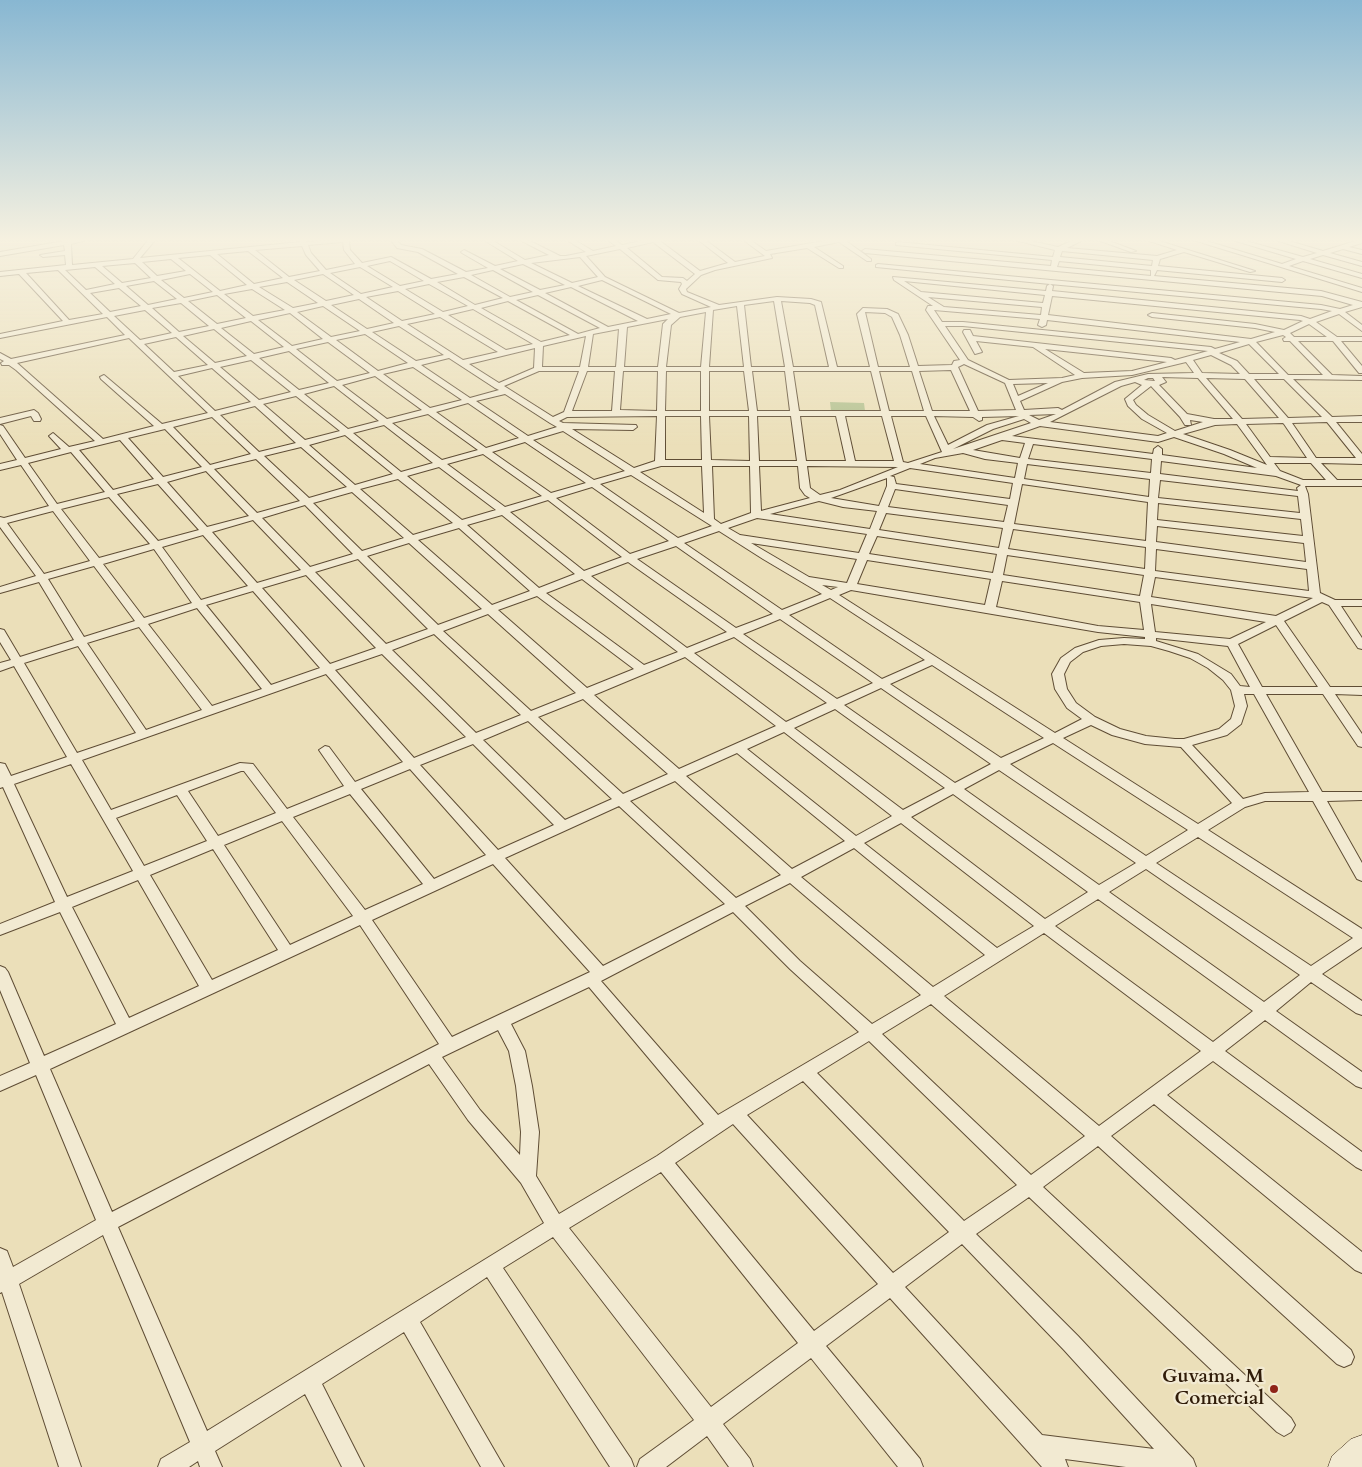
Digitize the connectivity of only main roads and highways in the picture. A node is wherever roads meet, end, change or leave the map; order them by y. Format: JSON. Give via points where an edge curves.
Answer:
{"nodes":[{"id":1,"x":1362,"y":1450,"type":"edge"},
{"id":2,"x":1343,"y":1467,"type":"edge"}],
"edges":[{"from":1,"to":2,"type":"main road"}]}
